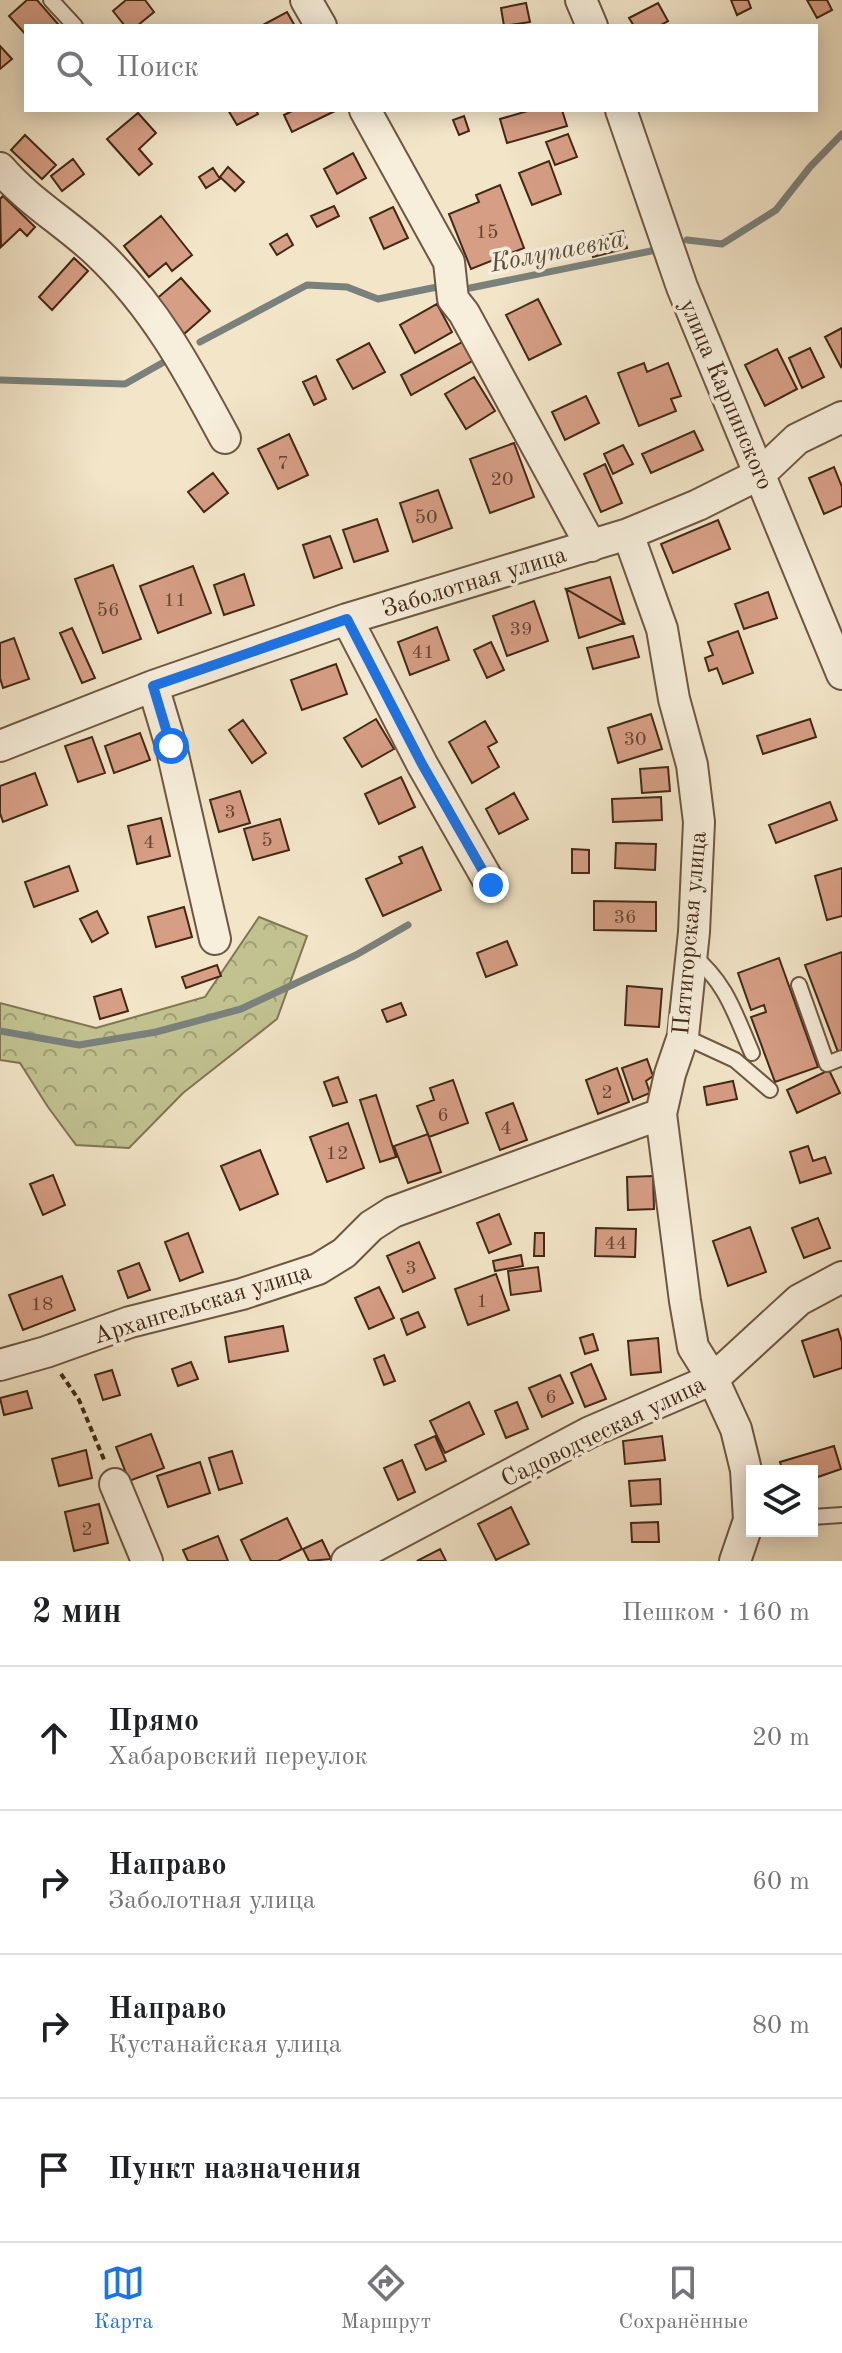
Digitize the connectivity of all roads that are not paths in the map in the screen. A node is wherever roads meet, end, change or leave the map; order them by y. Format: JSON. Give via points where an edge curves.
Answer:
{"nodes":[{"id":1,"x":51,"y":0,"type":"edge"},
{"id":2,"x":306,"y":0,"type":"edge"},
{"id":3,"x":581,"y":0,"type":"edge"},
{"id":4,"x":73,"y":24,"type":"edge"},
{"id":5,"x":320,"y":24,"type":"edge"},
{"id":6,"x":591,"y":24,"type":"edge"},
{"id":7,"x":366,"y":112,"type":"edge"},
{"id":8,"x":622,"y":112,"type":"edge"},
{"id":9,"x":0,"y":168,"type":"edge"},
{"id":10,"x":842,"y":417,"type":"edge"},
{"id":11,"x":225,"y":438,"type":"dead end"},
{"id":12,"x":760,"y":474,"type":"junction"},
{"id":13,"x":628,"y":534,"type":"junction"},
{"id":14,"x":591,"y":546,"type":"junction"},
{"id":15,"x":347,"y":619,"type":"junction"},
{"id":16,"x":842,"y":674,"type":"edge"},
{"id":17,"x":153,"y":686,"type":"junction"},
{"id":18,"x":0,"y":746,"type":"edge"},
{"id":19,"x":491,"y":885,"type":"dead end"},
{"id":20,"x":215,"y":939,"type":"dead end"},
{"id":21,"x":692,"y":955,"type":"junction"},
{"id":22,"x":799,"y":985,"type":"dead end"},
{"id":23,"x":683,"y":1036,"type":"junction"},
{"id":24,"x":752,"y":1053,"type":"dead end"},
{"id":25,"x":842,"y":1058,"type":"edge"},
{"id":26,"x":770,"y":1090,"type":"dead end"},
{"id":27,"x":661,"y":1114,"type":"junction"},
{"id":28,"x":842,"y":1277,"type":"edge"},
{"id":29,"x":0,"y":1365,"type":"edge"},
{"id":30,"x":713,"y":1379,"type":"junction"},
{"id":31,"x":746,"y":1470,"type":"edge"},
{"id":32,"x":115,"y":1484,"type":"road end"},
{"id":33,"x":842,"y":1515,"type":"edge"},
{"id":34,"x":818,"y":1517,"type":"edge"},
{"id":35,"x":746,"y":1531,"type":"edge"},
{"id":36,"x":147,"y":1561,"type":"edge"},
{"id":37,"x":347,"y":1561,"type":"edge"},
{"id":38,"x":735,"y":1561,"type":"edge"}],
"edges":[{"from":1,"to":4,"type":"lane"},
{"from":2,"to":5,"type":"street"},
{"from":3,"to":6,"type":"street"},
{"from":7,"to":14,"type":"street","via":[[449,262],[453,299]]},
{"from":8,"to":12,"type":"street","name":"улица Карпинского","via":[[682,287]]},
{"from":9,"to":11,"type":"street","via":[[132,288],[175,347]]},
{"from":10,"to":12,"type":"street","name":"Заболотная улица","via":[[797,439]]},
{"from":12,"to":13,"type":"street","name":"Заболотная улица"},
{"from":12,"to":16,"type":"street","name":"улица Карпинского"},
{"from":13,"to":14,"type":"street","name":"Заболотная улица"},
{"from":13,"to":21,"type":"street","name":"Пятигорская улица","via":[[662,629],[692,765],[699,822]]},
{"from":14,"to":15,"type":"street","name":"Заболотная улица"},
{"from":15,"to":17,"type":"street","name":"Заболотная улица"},
{"from":15,"to":19,"type":"street"},
{"from":17,"to":18,"type":"street","name":"Заболотная улица"},
{"from":17,"to":20,"type":"street"},
{"from":21,"to":23,"type":"street","name":"Пятигорская улица"},
{"from":21,"to":24,"type":"lane","via":[[723,987]]},
{"from":22,"to":25,"type":"lane","via":[[827,1064]]},
{"from":23,"to":26,"type":"lane","via":[[735,1060]]},
{"from":23,"to":27,"type":"street","name":"Пятигорская улица"},
{"from":27,"to":29,"type":"street","name":"Архангельская улица","via":[[393,1212],[318,1269]]},
{"from":27,"to":30,"type":"street","name":"Пятигорская улица","via":[[693,1347]]},
{"from":28,"to":30,"type":"street","name":"Садоводческая улица","via":[[799,1300]]},
{"from":30,"to":31,"type":"street","name":"Пятигорская улица","via":[[736,1429]]},
{"from":30,"to":37,"type":"street","name":"Садоводческая улица","via":[[590,1432]]},
{"from":32,"to":36,"type":"street"},
{"from":33,"to":34,"type":"lane"},
{"from":35,"to":38,"type":"street","name":"Пятигорская улица"}]}
